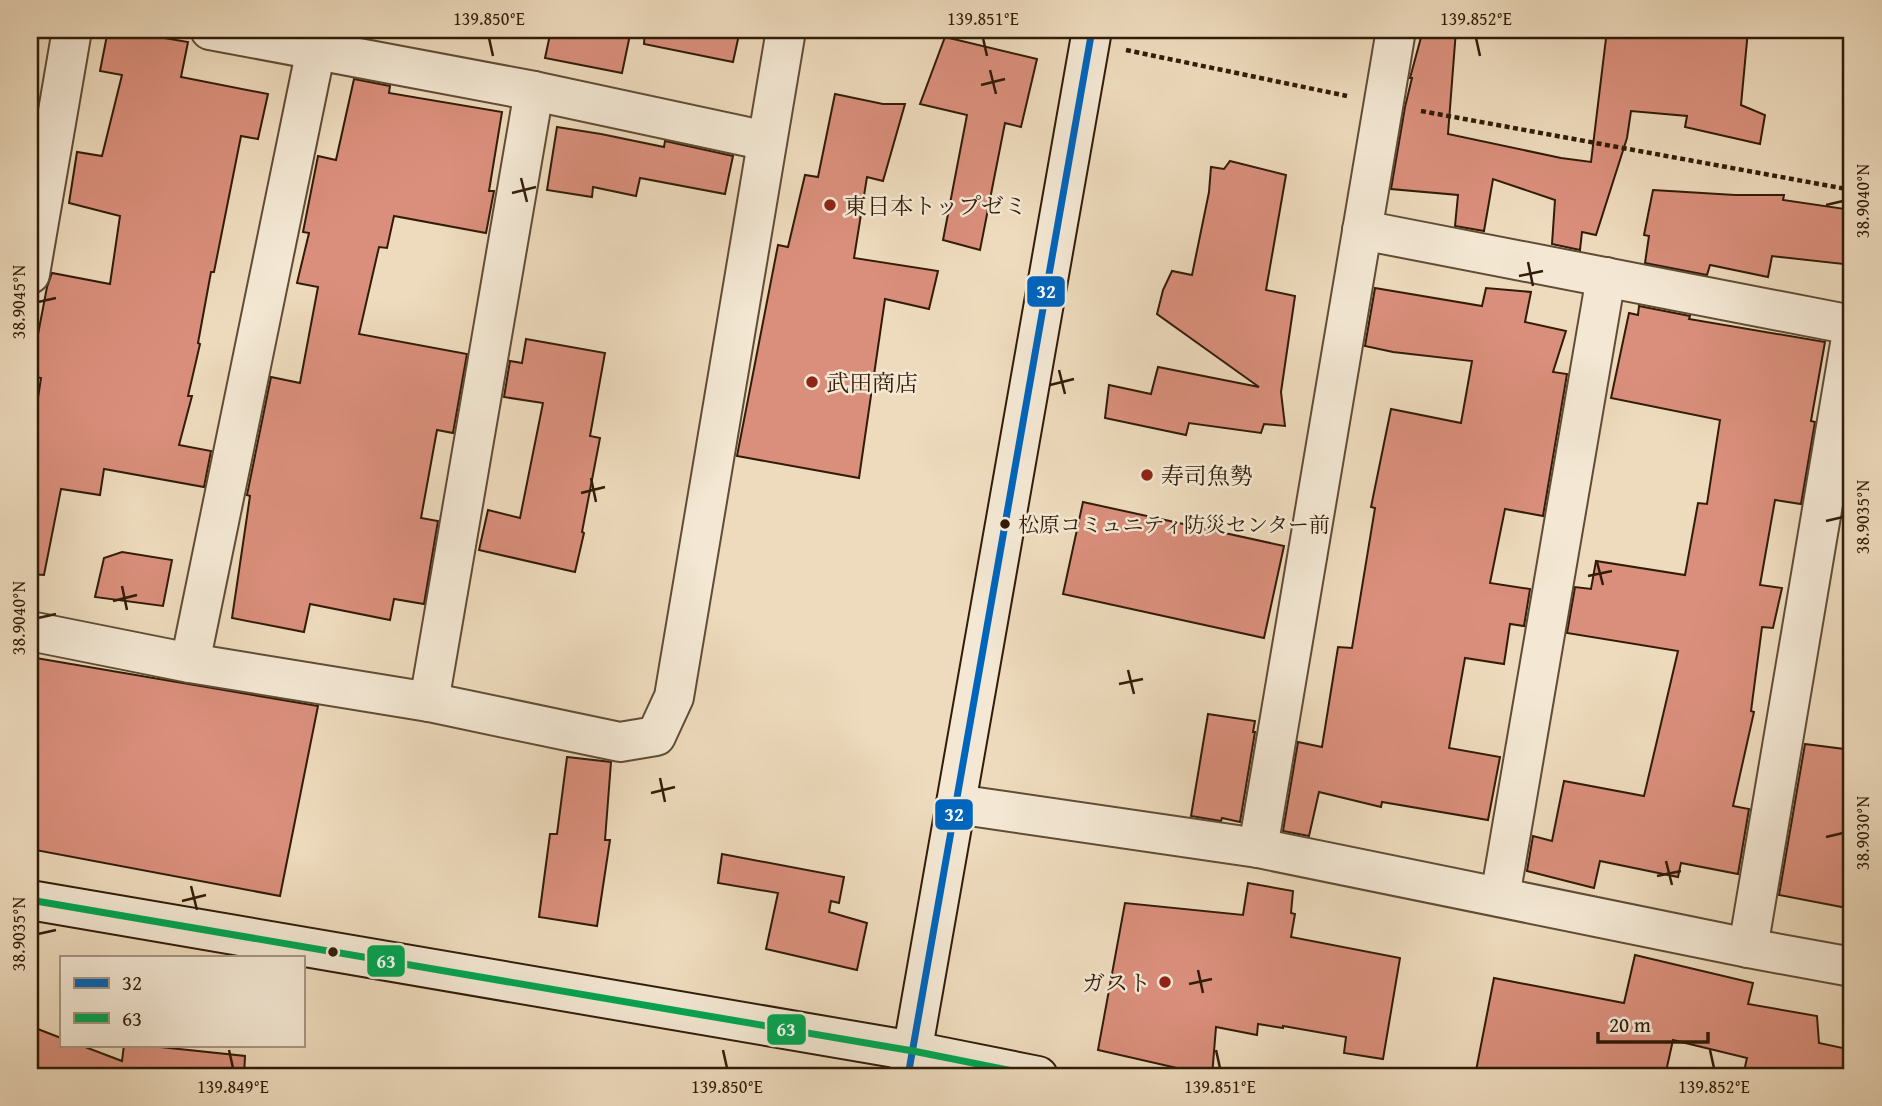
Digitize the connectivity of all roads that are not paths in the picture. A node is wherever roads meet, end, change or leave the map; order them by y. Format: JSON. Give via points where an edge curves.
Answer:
{"nodes":[{"id":1,"x":72,"y":30,"type":"edge"},
{"id":2,"x":210,"y":30,"type":"edge"},
{"id":3,"x":786,"y":30,"type":"edge"},
{"id":4,"x":1396,"y":30,"type":"edge"},
{"id":5,"x":1091,"y":36,"type":"edge"},
{"id":6,"x":316,"y":49,"type":"junction"},
{"id":7,"x":534,"y":91,"type":"junction"},
{"id":8,"x":768,"y":141,"type":"junction"},
{"id":9,"x":1362,"y":230,"type":"junction"},
{"id":10,"x":30,"y":274,"type":"edge"},
{"id":11,"x":1606,"y":277,"type":"junction"},
{"id":12,"x":1852,"y":325,"type":"edge"},
{"id":13,"x":1852,"y":332,"type":"edge"},
{"id":14,"x":30,"y":631,"type":"edge"},
{"id":15,"x":190,"y":663,"type":"junction"},
{"id":16,"x":429,"y":702,"type":"junction"},
{"id":17,"x":956,"y":804,"type":"junction"},
{"id":18,"x":1258,"y":848,"type":"junction"},
{"id":19,"x":1500,"y":897,"type":"junction"},
{"id":20,"x":30,"y":900,"type":"edge"},
{"id":21,"x":1748,"y":948,"type":"junction"},
{"id":22,"x":1852,"y":967,"type":"edge"},
{"id":23,"x":911,"y":1064,"type":"edge"},
{"id":24,"x":1038,"y":1076,"type":"edge"}],
"edges":[{"from":1,"to":10,"type":"street"},
{"from":2,"to":6,"type":"street"},
{"from":3,"to":8,"type":"street"},
{"from":4,"to":9,"type":"street"},
{"from":5,"to":17,"type":"street"},
{"from":6,"to":7,"type":"street"},
{"from":6,"to":15,"type":"street"},
{"from":7,"to":8,"type":"street"},
{"from":7,"to":16,"type":"street"},
{"from":8,"to":16,"type":"street","via":[[674,697],[656,736],[620,742]]},
{"from":9,"to":11,"type":"street"},
{"from":9,"to":18,"type":"street"},
{"from":11,"to":12,"type":"street"},
{"from":11,"to":19,"type":"street"},
{"from":13,"to":21,"type":"street"},
{"from":14,"to":15,"type":"street"},
{"from":15,"to":16,"type":"street"},
{"from":17,"to":18,"type":"street"},
{"from":17,"to":23,"type":"street"},
{"from":18,"to":19,"type":"street"},
{"from":19,"to":21,"type":"street"},
{"from":20,"to":23,"type":"street"},
{"from":21,"to":22,"type":"street"},
{"from":23,"to":24,"type":"street"}]}
